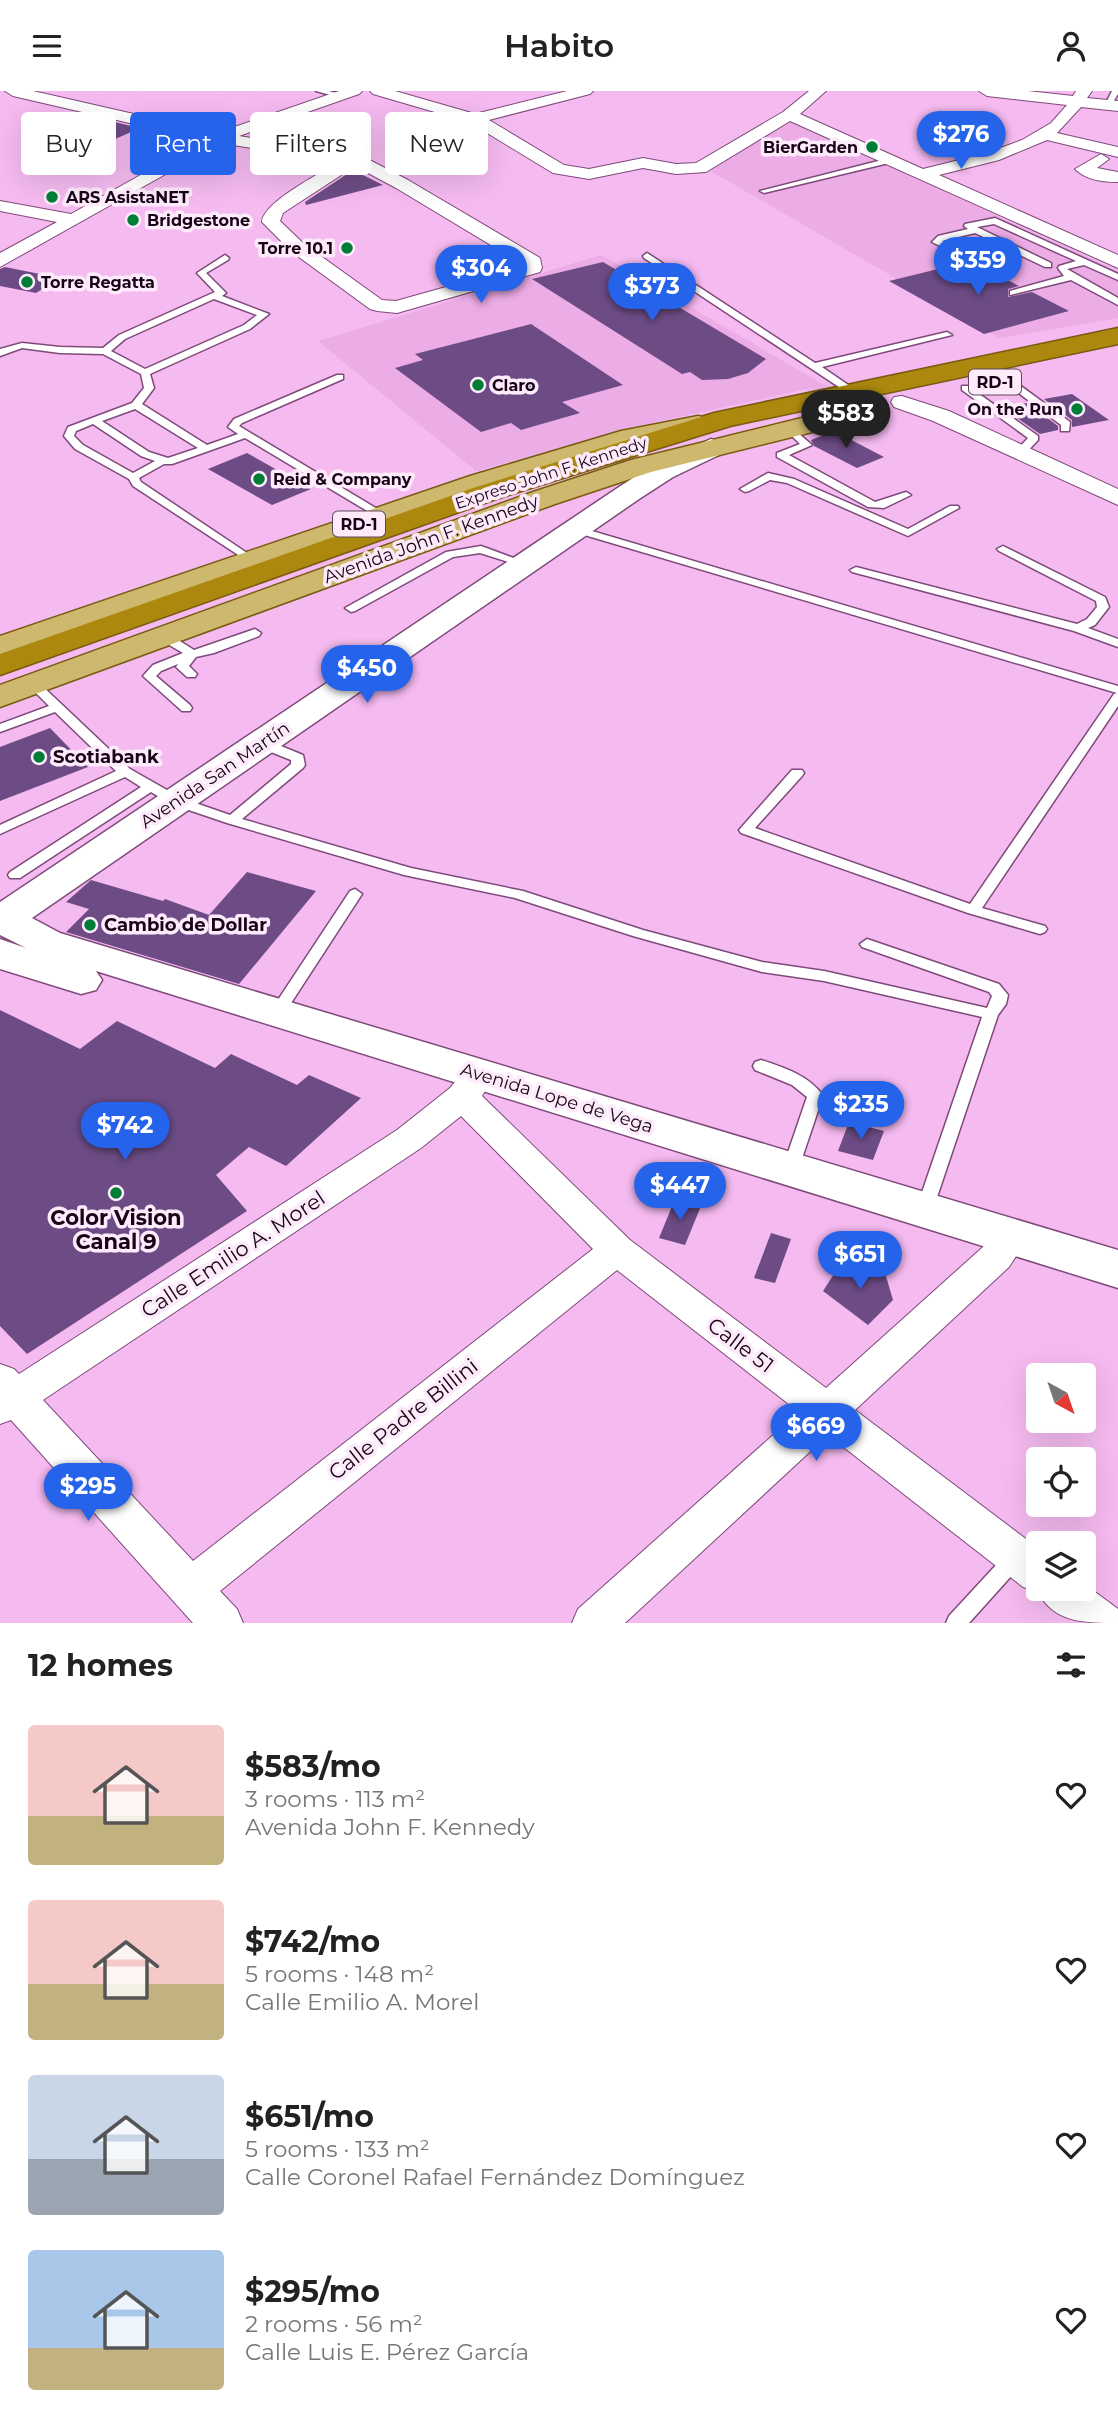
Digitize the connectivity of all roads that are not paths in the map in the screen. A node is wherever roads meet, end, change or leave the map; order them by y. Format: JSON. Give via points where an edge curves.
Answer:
{"nodes":[{"id":1,"x":320,"y":91,"type":"edge"},
{"id":2,"x":378,"y":91,"type":"edge"},
{"id":3,"x":585,"y":91,"type":"edge"},
{"id":4,"x":818,"y":91,"type":"edge"},
{"id":5,"x":987,"y":91,"type":"edge"},
{"id":6,"x":348,"y":93,"type":"edge"},
{"id":7,"x":46,"y":94,"type":"edge"},
{"id":8,"x":1081,"y":96,"type":"edge"},
{"id":9,"x":13,"y":99,"type":"edge"},
{"id":10,"x":1114,"y":100,"type":"edge"},
{"id":11,"x":451,"y":112,"type":"edge"},
{"id":12,"x":130,"y":115,"type":"edge"},
{"id":13,"x":789,"y":115,"type":"junction"},
{"id":14,"x":488,"y":116,"type":"edge"},
{"id":15,"x":488,"y":127,"type":"edge"},
{"id":16,"x":236,"y":132,"type":"edge"},
{"id":17,"x":1044,"y":135,"type":"junction"},
{"id":18,"x":1114,"y":154,"type":"edge"},
{"id":19,"x":354,"y":159,"type":"joint"},
{"id":20,"x":890,"y":160,"type":"junction"},
{"id":21,"x":922,"y":174,"type":"junction"},
{"id":22,"x":151,"y":175,"type":"edge"},
{"id":23,"x":1118,"y":177,"type":"edge"},
{"id":24,"x":764,"y":191,"type":"dead end"},
{"id":25,"x":0,"y":206,"type":"edge"},
{"id":26,"x":72,"y":219,"type":"junction"},
{"id":27,"x":975,"y":230,"type":"junction"},
{"id":28,"x":1001,"y":243,"type":"junction"},
{"id":29,"x":1084,"y":254,"type":"junction"},
{"id":30,"x":646,"y":256,"type":"dead end"},
{"id":31,"x":225,"y":258,"type":"dead end"},
{"id":32,"x":0,"y":261,"type":"edge"},
{"id":33,"x":1118,"y":262,"type":"edge"},
{"id":34,"x":1048,"y":265,"type":"dead end"},
{"id":35,"x":1072,"y":277,"type":"junction"},
{"id":36,"x":1118,"y":277,"type":"edge"},
{"id":37,"x":1013,"y":293,"type":"dead end"},
{"id":38,"x":214,"y":296,"type":"junction"},
{"id":39,"x":1118,"y":302,"type":"edge"},
{"id":40,"x":947,"y":335,"type":"dead end"},
{"id":41,"x":1118,"y":336,"type":"edge"},
{"id":42,"x":105,"y":351,"type":"junction"},
{"id":43,"x":0,"y":353,"type":"edge"},
{"id":44,"x":1118,"y":355,"type":"edge"},
{"id":45,"x":817,"y":365,"type":"junction"},
{"id":46,"x":145,"y":373,"type":"junction"},
{"id":47,"x":340,"y":377,"type":"dead end"},
{"id":48,"x":1007,"y":380,"type":"junction"},
{"id":49,"x":965,"y":388,"type":"junction"},
{"id":50,"x":862,"y":400,"type":"junction"},
{"id":51,"x":902,"y":402,"type":"junction"},
{"id":52,"x":136,"y":405,"type":"junction"},
{"id":53,"x":94,"y":419,"type":"junction"},
{"id":54,"x":1065,"y":429,"type":"dead end"},
{"id":55,"x":791,"y":430,"type":"junction"},
{"id":56,"x":718,"y":433,"type":"junction"},
{"id":57,"x":245,"y":435,"type":"junction"},
{"id":58,"x":205,"y":449,"type":"junction"},
{"id":59,"x":1020,"y":453,"type":"junction"},
{"id":60,"x":162,"y":461,"type":"junction"},
{"id":61,"x":133,"y":477,"type":"junction"},
{"id":62,"x":745,"y":489,"type":"dead end"},
{"id":63,"x":906,"y":495,"type":"dead end"},
{"id":64,"x":492,"y":498,"type":"junction"},
{"id":65,"x":1118,"y":498,"type":"edge"},
{"id":66,"x":954,"y":508,"type":"dead end"},
{"id":67,"x":383,"y":516,"type":"junction"},
{"id":68,"x":575,"y":529,"type":"junction"},
{"id":69,"x":1003,"y":549,"type":"dead end"},
{"id":70,"x":252,"y":561,"type":"junction"},
{"id":71,"x":524,"y":564,"type":"junction"},
{"id":72,"x":856,"y":570,"type":"dead end"},
{"id":73,"x":351,"y":608,"type":"dead end"},
{"id":74,"x":1078,"y":628,"type":"junction"},
{"id":75,"x":255,"y":633,"type":"dead end"},
{"id":76,"x":35,"y":635,"type":"junction"},
{"id":77,"x":163,"y":636,"type":"junction"},
{"id":78,"x":1118,"y":643,"type":"edge"},
{"id":79,"x":0,"y":647,"type":"edge"},
{"id":80,"x":192,"y":654,"type":"junction"},
{"id":81,"x":0,"y":656,"type":"edge"},
{"id":82,"x":0,"y":665,"type":"edge"},
{"id":83,"x":74,"y":669,"type":"junction"},
{"id":84,"x":191,"y":674,"type":"dead end"},
{"id":85,"x":0,"y":681,"type":"edge"},
{"id":86,"x":34,"y":685,"type":"junction"},
{"id":87,"x":0,"y":687,"type":"edge"},
{"id":88,"x":1118,"y":690,"type":"edge"},
{"id":89,"x":0,"y":697,"type":"edge"},
{"id":90,"x":1118,"y":697,"type":"edge"},
{"id":91,"x":58,"y":707,"type":"junction"},
{"id":92,"x":186,"y":708,"type":"dead end"},
{"id":93,"x":0,"y":728,"type":"edge"},
{"id":94,"x":261,"y":743,"type":"junction"},
{"id":95,"x":125,"y":772,"type":"junction"},
{"id":96,"x":797,"y":772,"type":"dead end"},
{"id":97,"x":164,"y":794,"type":"junction"},
{"id":98,"x":232,"y":820,"type":"junction"},
{"id":99,"x":0,"y":830,"type":"edge"},
{"id":100,"x":15,"y":874,"type":"dead end"},
{"id":101,"x":355,"y":894,"type":"dead end"},
{"id":102,"x":973,"y":910,"type":"junction"},
{"id":103,"x":1,"y":928,"type":"edge"},
{"id":104,"x":1040,"y":929,"type":"dead end"},
{"id":105,"x":867,"y":944,"type":"dead end"},
{"id":106,"x":277,"y":1013,"type":"junction"},
{"id":107,"x":991,"y":1014,"type":"junction"},
{"id":108,"x":761,"y":1066,"type":"dead end"},
{"id":109,"x":471,"y":1086,"type":"junction"},
{"id":110,"x":790,"y":1170,"type":"junction"},
{"id":111,"x":925,"y":1210,"type":"junction"},
{"id":112,"x":1004,"y":1247,"type":"junction"},
{"id":113,"x":617,"y":1250,"type":"junction"},
{"id":114,"x":1118,"y":1269,"type":"edge"},
{"id":115,"x":1118,"y":1294,"type":"edge"},
{"id":116,"x":5,"y":1395,"type":"edge"},
{"id":117,"x":827,"y":1411,"type":"junction"},
{"id":118,"x":1026,"y":1564,"type":"edge"},
{"id":119,"x":1026,"y":1566,"type":"edge"},
{"id":120,"x":190,"y":1589,"type":"junction"},
{"id":121,"x":1074,"y":1601,"type":"edge"},
{"id":122,"x":222,"y":1623,"type":"edge"},
{"id":123,"x":594,"y":1623,"type":"edge"},
{"id":124,"x":956,"y":1623,"type":"edge"},
{"id":125,"x":1102,"y":1623,"type":"edge"}],
"edges":[{"from":1,"to":6,"type":"lane"},
{"from":2,"to":11,"type":"street"},
{"from":3,"to":14,"type":"street"},
{"from":4,"to":13,"type":"street"},
{"from":5,"to":8,"type":"street"},
{"from":6,"to":16,"type":"street"},
{"from":7,"to":9,"type":"street"},
{"from":7,"to":12,"type":"street"},
{"from":8,"to":10,"type":"street"},
{"from":8,"to":17,"type":"street"},
{"from":13,"to":15,"type":"street","via":[[700,167],[676,169],[643,163],[589,174],[559,169]]},
{"from":13,"to":20,"type":"street"},
{"from":17,"to":18,"type":"street"},
{"from":17,"to":21,"type":"street","via":[[998,154]]},
{"from":18,"to":23,"type":"street","via":[[1083,169]]},
{"from":19,"to":19,"type":"street","via":[[277,209],[271,222],[298,248],[377,305],[397,307],[533,268],[533,262]]},
{"from":20,"to":21,"type":"street"},
{"from":20,"to":24,"type":"lane"},
{"from":21,"to":29,"type":"street"},
{"from":22,"to":26,"type":"street"},
{"from":25,"to":26,"type":"street"},
{"from":26,"to":32,"type":"street"},
{"from":27,"to":28,"type":"lane"},
{"from":27,"to":28,"type":"lane","via":[[936,242],[960,253]]},
{"from":27,"to":29,"type":"lane","via":[[968,226],[995,221],[1066,254]]},
{"from":28,"to":34,"type":"lane"},
{"from":29,"to":33,"type":"street"},
{"from":29,"to":35,"type":"lane","via":[[1062,268]]},
{"from":29,"to":36,"type":"lane"},
{"from":30,"to":45,"type":"lane"},
{"from":31,"to":38,"type":"lane","via":[[201,273],[222,291]]},
{"from":35,"to":37,"type":"lane"},
{"from":35,"to":39,"type":"lane"},
{"from":38,"to":42,"type":"lane","via":[[122,337]]},
{"from":38,"to":46,"type":"lane","via":[[264,314],[247,327]]},
{"from":40,"to":45,"type":"lane"},
{"from":41,"to":50,"type":"highway","name":"Expreso John F. Kennedy","number":"RD-1"},
{"from":42,"to":43,"type":"lane","via":[[57,350],[32,344]]},
{"from":42,"to":46,"type":"lane"},
{"from":44,"to":48,"type":"highway","name":"Expreso John F. Kennedy","number":"RD-1"},
{"from":45,"to":50,"type":"lane"},
{"from":46,"to":52,"type":"lane","via":[[149,388]]},
{"from":47,"to":57,"type":"lane","via":[[238,421],[233,426]]},
{"from":48,"to":49,"type":"highway","name":"Expreso John F. Kennedy","number":"RD-1"},
{"from":48,"to":54,"type":"lane","via":[[1066,423]]},
{"from":49,"to":51,"type":"highway","name":"Expreso John F. Kennedy","number":"RD-1"},
{"from":49,"to":59,"type":"lane","via":[[1034,438]]},
{"from":50,"to":51,"type":"highway","name":"Expreso John F. Kennedy","number":"RD-1"},
{"from":50,"to":55,"type":"main road","name":"Avenida John F. Kennedy","number":"RD-1"},
{"from":50,"to":56,"type":"highway","name":"Expreso John F. Kennedy","number":"RD-1"},
{"from":50,"to":64,"type":"highway","name":"Expreso John F. Kennedy","number":"RD-1"},
{"from":51,"to":59,"type":"street"},
{"from":52,"to":53,"type":"lane"},
{"from":52,"to":58,"type":"lane"},
{"from":53,"to":60,"type":"lane"},
{"from":53,"to":61,"type":"lane","via":[[72,429],[69,436],[79,447]]},
{"from":55,"to":56,"type":"main road","name":"Avenida John F. Kennedy","number":"RD-1"},
{"from":55,"to":63,"type":"lane","via":[[807,445],[781,455],[861,501],[880,506]]},
{"from":56,"to":64,"type":"highway","name":"Expreso John F. Kennedy","number":"RD-1"},
{"from":56,"to":67,"type":"main road","name":"Avenida John F. Kennedy","number":"RD-1","via":[[631,437]]},
{"from":56,"to":68,"type":"street","name":"Avenida San Martín"},
{"from":56,"to":77,"type":"main road","name":"Avenida John F. Kennedy","number":"RD-1","via":[[641,466]]},
{"from":57,"to":58,"type":"lane"},
{"from":57,"to":67,"type":"lane"},
{"from":58,"to":60,"type":"lane"},
{"from":59,"to":65,"type":"street"},
{"from":60,"to":61,"type":"lane"},
{"from":61,"to":70,"type":"lane","via":[[136,485],[160,502]]},
{"from":62,"to":66,"type":"lane","via":[[768,476],[790,481],[908,533]]},
{"from":64,"to":82,"type":"highway","name":"Expreso John F. Kennedy","number":"RD-1"},
{"from":64,"to":85,"type":"highway","name":"Expreso John F. Kennedy","number":"RD-1"},
{"from":67,"to":70,"type":"main road","name":"Avenida John F. Kennedy","number":"RD-1"},
{"from":68,"to":71,"type":"street","name":"Avenida San Martín"},
{"from":68,"to":88,"type":"lane"},
{"from":69,"to":74,"type":"lane","via":[[1101,599],[1099,614]]},
{"from":70,"to":76,"type":"main road","name":"Avenida John F. Kennedy","number":"RD-1"},
{"from":71,"to":73,"type":"lane","via":[[481,549],[450,554]]},
{"from":71,"to":94,"type":"street","name":"Avenida San Martín"},
{"from":72,"to":74,"type":"lane"},
{"from":74,"to":78,"type":"lane"},
{"from":75,"to":80,"type":"lane"},
{"from":76,"to":79,"type":"main road","name":"Avenida John F. Kennedy","number":"RD-1"},
{"from":76,"to":81,"type":"main road"},
{"from":77,"to":80,"type":"lane"},
{"from":77,"to":83,"type":"main road","name":"Avenida John F. Kennedy","number":"RD-1"},
{"from":80,"to":84,"type":"lane","via":[[182,667]]},
{"from":80,"to":92,"type":"lane","via":[[149,675]]},
{"from":83,"to":86,"type":"main road","name":"Avenida John F. Kennedy","number":"RD-1"},
{"from":83,"to":87,"type":"main road","via":[[52,670]]},
{"from":86,"to":89,"type":"main road","name":"Avenida John F. Kennedy","number":"RD-1"},
{"from":86,"to":91,"type":"lane"},
{"from":90,"to":102,"type":"lane"},
{"from":91,"to":93,"type":"lane"},
{"from":91,"to":95,"type":"lane"},
{"from":94,"to":97,"type":"street","name":"Avenida San Martín"},
{"from":94,"to":98,"type":"lane","via":[[292,754],[298,765]]},
{"from":95,"to":97,"type":"lane"},
{"from":95,"to":99,"type":"lane"},
{"from":96,"to":102,"type":"lane","via":[[746,829]]},
{"from":97,"to":98,"type":"lane"},
{"from":97,"to":100,"type":"lane"},
{"from":97,"to":103,"type":"street","name":"Avenida San Martín"},
{"from":98,"to":107,"type":"lane","via":[[409,872],[518,894],[762,967],[824,976]]},
{"from":101,"to":106,"type":"lane"},
{"from":102,"to":104,"type":"lane"},
{"from":103,"to":106,"type":"street","name":"Avenida Lope de Vega"},
{"from":103,"to":109,"type":"street","name":"Avenida Lope de Vega","via":[[16,960]]},
{"from":105,"to":107,"type":"lane","via":[[994,988],[1000,995]]},
{"from":106,"to":109,"type":"street","name":"Avenida Lope de Vega"},
{"from":107,"to":111,"type":"lane"},
{"from":108,"to":110,"type":"lane","via":[[796,1080],[815,1096]]},
{"from":109,"to":110,"type":"street","name":"Avenida Lope de Vega"},
{"from":109,"to":112,"type":"street","name":"Avenida Lope de Vega"},
{"from":109,"to":113,"type":"street","name":"Calle 51"},
{"from":109,"to":116,"type":"street","name":"Calle Emilio A. Morel","via":[[409,1139]]},
{"from":110,"to":111,"type":"street","name":"Avenida Lope de Vega"},
{"from":111,"to":112,"type":"street","name":"Avenida Lope de Vega"},
{"from":112,"to":114,"type":"street","name":"Avenida Lope de Vega"},
{"from":112,"to":115,"type":"street","name":"Avenida Lope de Vega"},
{"from":112,"to":117,"type":"street"},
{"from":113,"to":117,"type":"street","name":"Calle 51"},
{"from":113,"to":120,"type":"street","name":"Calle Padre Billini"},
{"from":116,"to":120,"type":"street"},
{"from":117,"to":118,"type":"street","name":"Calle 51"},
{"from":117,"to":123,"type":"street"},
{"from":119,"to":124,"type":"lane"},
{"from":120,"to":122,"type":"street"},
{"from":121,"to":125,"type":"street"}]}
